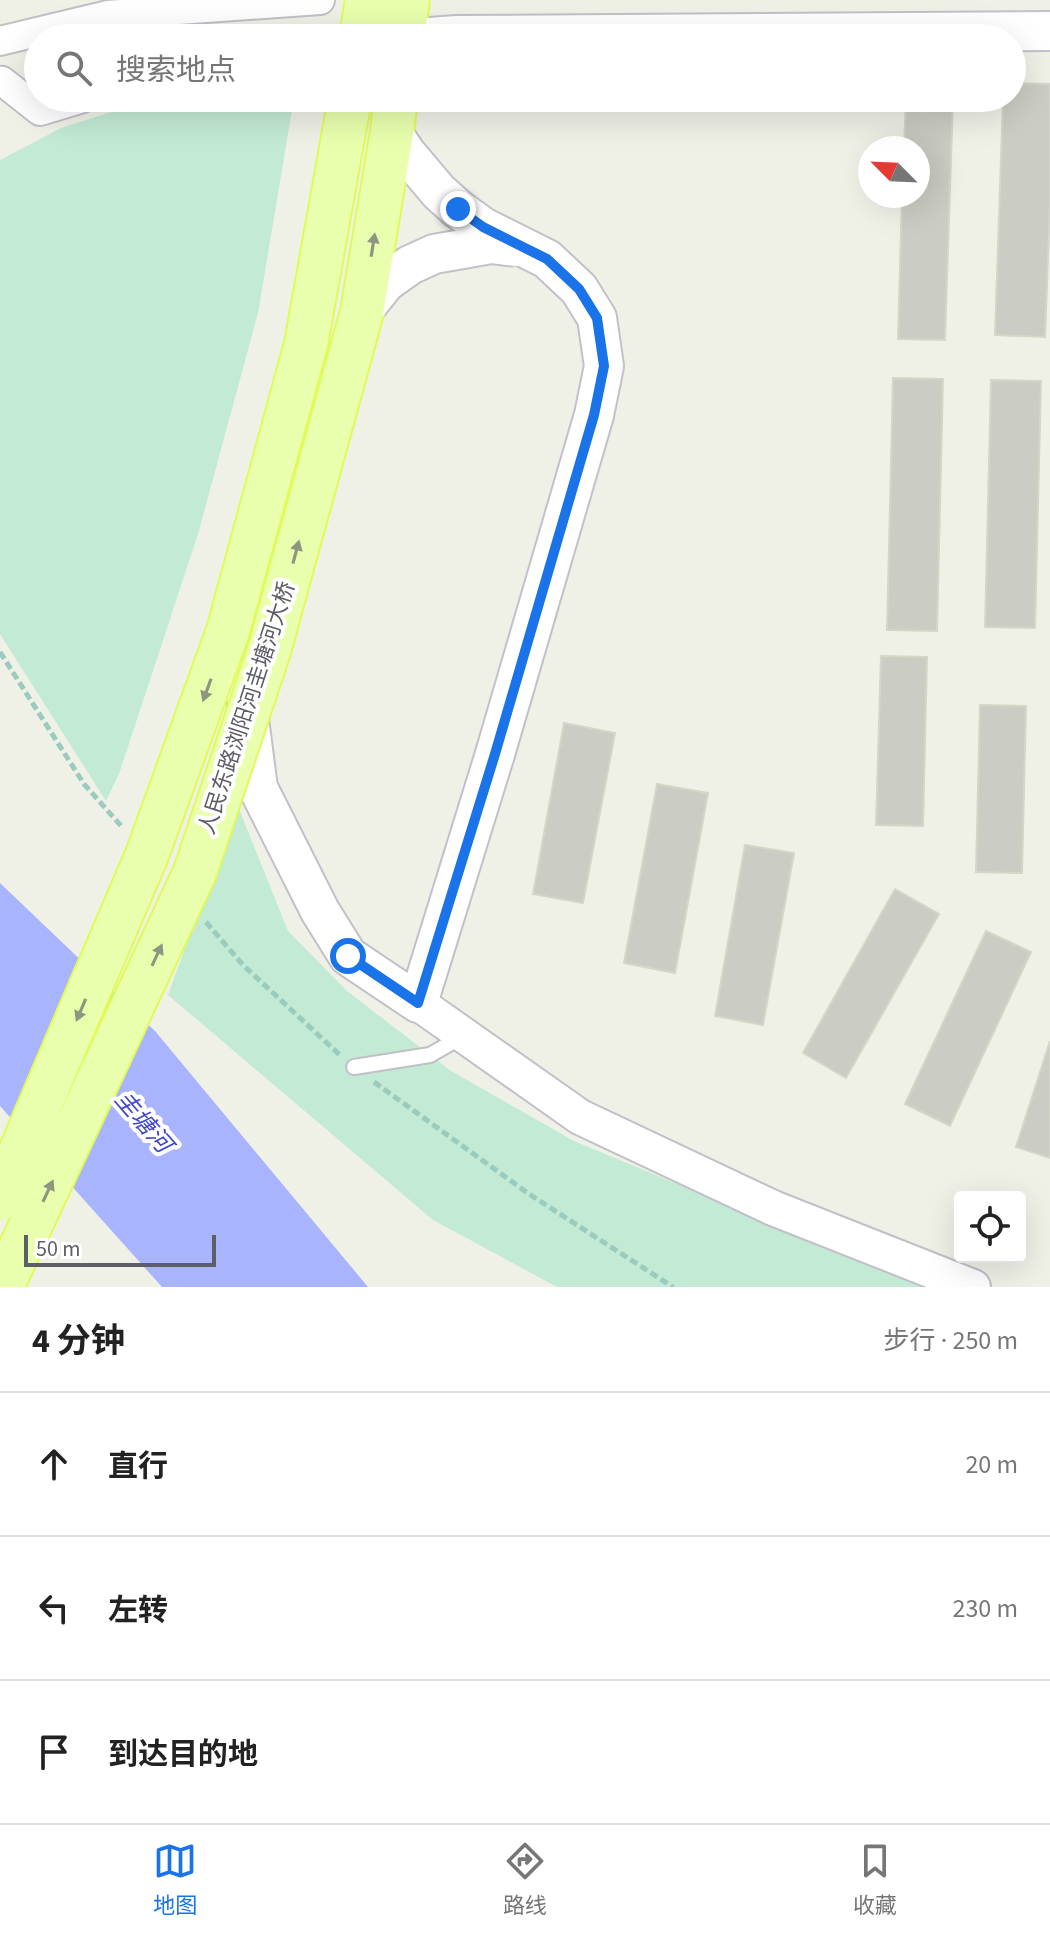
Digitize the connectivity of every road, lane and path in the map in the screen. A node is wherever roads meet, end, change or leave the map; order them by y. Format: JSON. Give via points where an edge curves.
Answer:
{"nodes":[{"id":1,"x":320,"y":0,"type":"edge"},
{"id":2,"x":368,"y":0,"type":"edge"},
{"id":3,"x":408,"y":0,"type":"edge"},
{"id":4,"x":71,"y":24,"type":"edge"},
{"id":5,"x":364,"y":24,"type":"edge"},
{"id":6,"x":405,"y":24,"type":"edge"},
{"id":7,"x":1026,"y":31,"type":"edge"},
{"id":8,"x":1050,"y":31,"type":"edge"},
{"id":9,"x":24,"y":35,"type":"edge"},
{"id":10,"x":0,"y":41,"type":"edge"},
{"id":11,"x":0,"y":82,"type":"edge"},
{"id":12,"x":24,"y":98,"type":"edge"},
{"id":13,"x":346,"y":112,"type":"edge"},
{"id":14,"x":347,"y":112,"type":"edge"},
{"id":15,"x":394,"y":115,"type":"edge"},
{"id":16,"x":523,"y":248,"type":"junction"},
{"id":17,"x":362,"y":312,"type":"junction"},
{"id":18,"x":0,"y":652,"type":"edge"},
{"id":19,"x":124,"y":829,"type":"dead end"},
{"id":20,"x":204,"y":920,"type":"dead end"},
{"id":21,"x":418,"y":1003,"type":"junction"},
{"id":22,"x":465,"y":1035,"type":"junction"},
{"id":23,"x":354,"y":1067,"type":"junction"},
{"id":24,"x":0,"y":1199,"type":"edge"},
{"id":25,"x":2,"y":1287,"type":"edge"},
{"id":26,"x":673,"y":1287,"type":"edge"},
{"id":27,"x":973,"y":1287,"type":"edge"}],
"edges":[{"from":1,"to":4,"type":"street","via":[[108,15]]},
{"from":2,"to":5,"type":"main road"},
{"from":3,"to":6,"type":"main road"},
{"from":7,"to":8,"type":"main road"},
{"from":9,"to":10,"type":"street"},
{"from":11,"to":12,"type":"street"},
{"from":13,"to":21,"type":"main road","via":[[233,599],[258,788],[348,956]]},
{"from":14,"to":24,"type":"main road","name":"人民东路浏阳河圭塘河大桥","one_way":true,"bridge":true,"via":[[306,344],[228,631],[147,855]]},
{"from":15,"to":16,"type":"main road","bridge":true,"via":[[406,153],[439,192],[483,227]]},
{"from":17,"to":15,"type":"main road","name":"人民东路浏阳河圭塘河大桥","one_way":true,"bridge":true},
{"from":16,"to":17,"type":"main road","bridge":true,"via":[[491,244],[434,254],[386,282]]},
{"from":16,"to":21,"type":"main road","bridge":true,"via":[[547,259],[579,289],[597,318],[604,366],[594,415]]},
{"from":25,"to":17,"type":"main road","name":"人民东路浏阳河圭塘河大桥","one_way":true,"bridge":true,"via":[[195,872],[269,651]]},
{"from":18,"to":19,"type":"path","via":[[84,784]]},
{"from":20,"to":23,"type":"path","via":[[243,965]]},
{"from":21,"to":22,"type":"street"},
{"from":22,"to":23,"type":"lane","via":[[430,1055]]},
{"from":22,"to":27,"type":"street","via":[[580,1117],[773,1208]]},
{"from":23,"to":26,"type":"path","via":[[529,1194]]}]}
